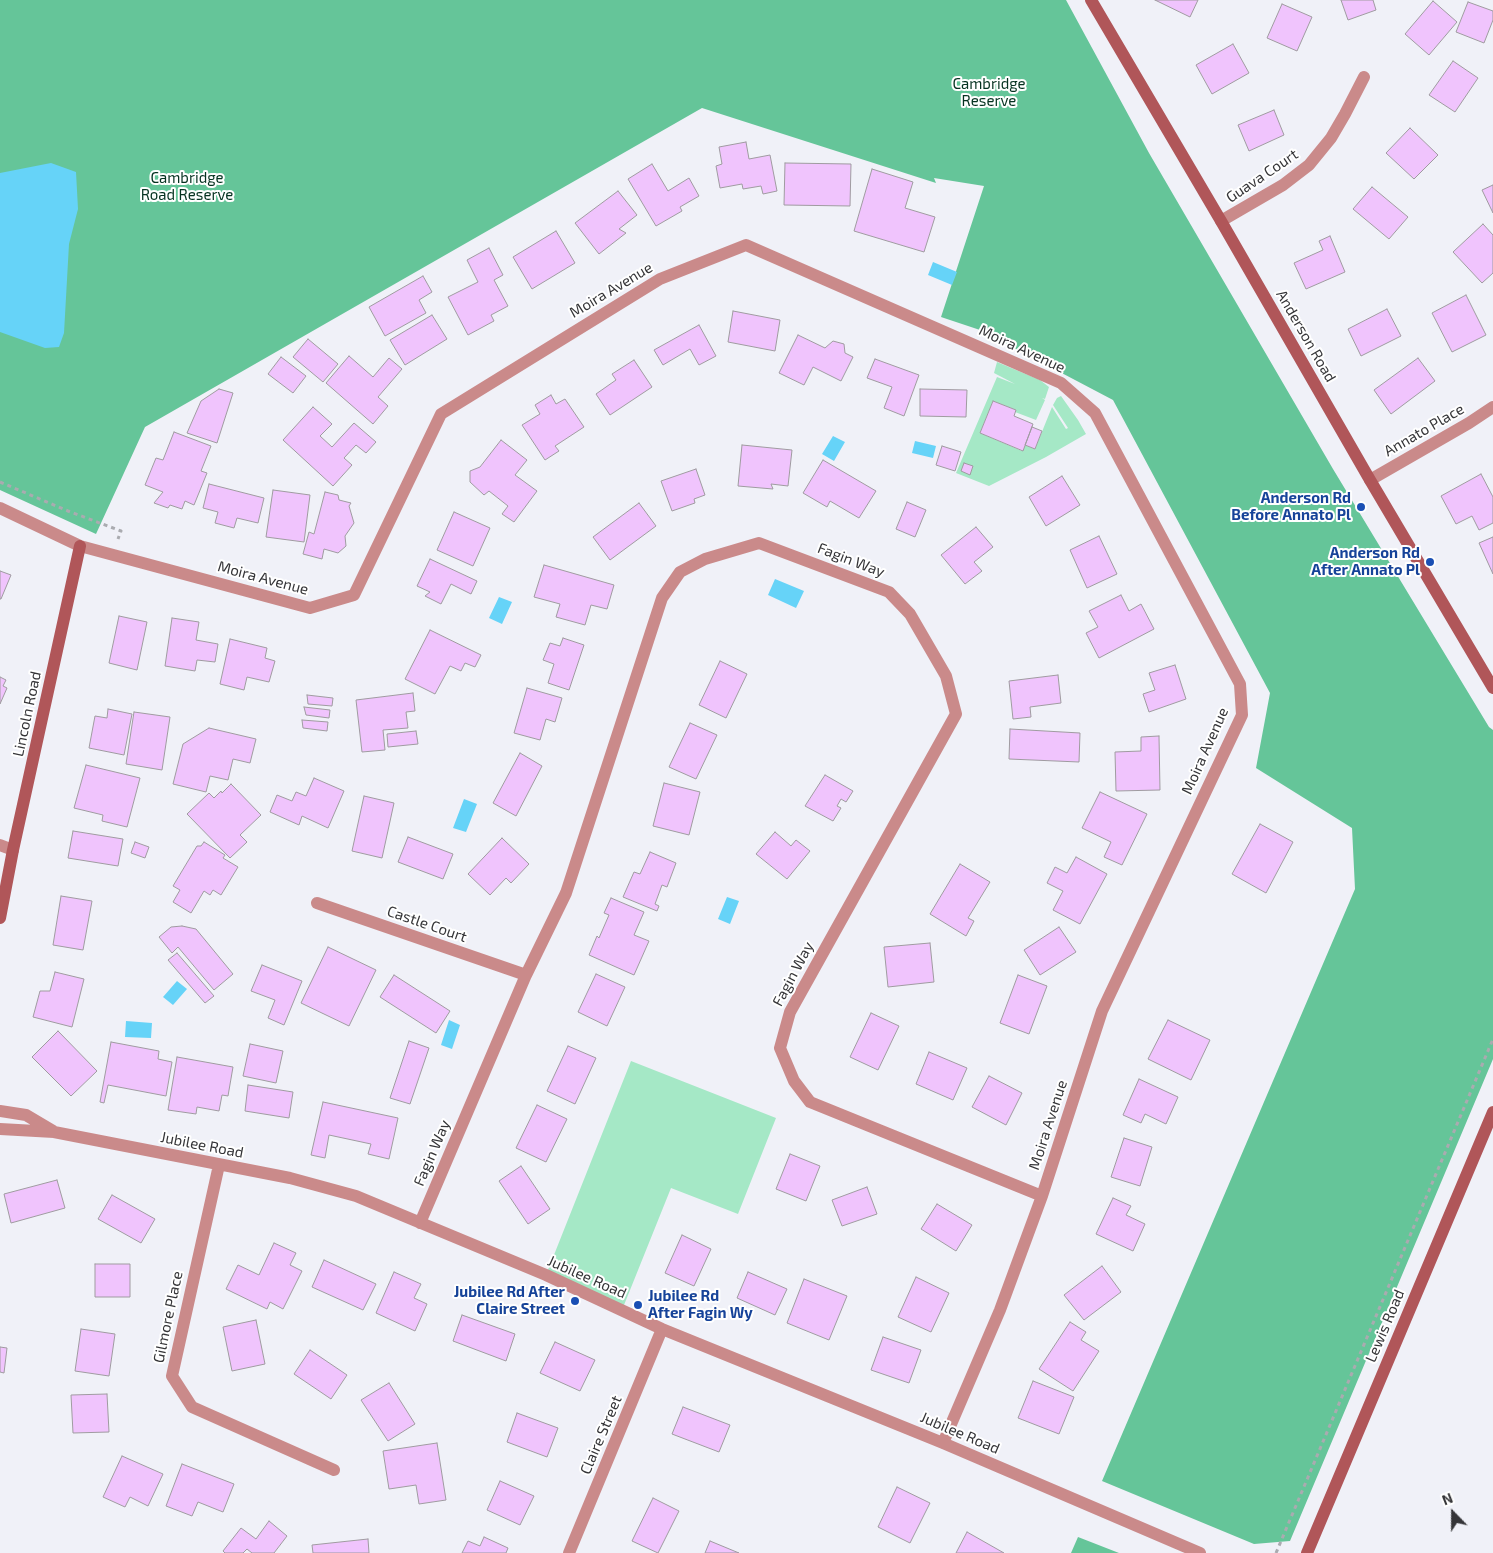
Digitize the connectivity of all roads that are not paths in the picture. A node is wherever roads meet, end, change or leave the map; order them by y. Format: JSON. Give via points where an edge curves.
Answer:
{"nodes":[{"id":1,"x":1091,"y":0,"type":"edge"},
{"id":2,"x":1364,"y":77,"type":"dead end"},
{"id":3,"x":1221,"y":221,"type":"junction"},
{"id":4,"x":1493,"y":407,"type":"edge"},
{"id":5,"x":1370,"y":480,"type":"junction"},
{"id":6,"x":0,"y":508,"type":"edge"},
{"id":7,"x":80,"y":546,"type":"junction"},
{"id":8,"x":1493,"y":688,"type":"edge"},
{"id":9,"x":0,"y":845,"type":"edge"},
{"id":10,"x":13,"y":850,"type":"junction"},
{"id":11,"x":317,"y":903,"type":"dead end"},
{"id":12,"x":0,"y":918,"type":"edge"},
{"id":13,"x":526,"y":975,"type":"junction"},
{"id":14,"x":0,"y":1111,"type":"edge"},
{"id":15,"x":1493,"y":1112,"type":"edge"},
{"id":16,"x":0,"y":1129,"type":"edge"},
{"id":17,"x":54,"y":1132,"type":"junction"},
{"id":18,"x":219,"y":1165,"type":"junction"},
{"id":19,"x":1042,"y":1196,"type":"junction"},
{"id":20,"x":420,"y":1223,"type":"junction"},
{"id":21,"x":662,"y":1329,"type":"junction"},
{"id":22,"x":944,"y":1443,"type":"junction"},
{"id":23,"x":334,"y":1470,"type":"dead end"},
{"id":24,"x":569,"y":1553,"type":"edge"},
{"id":25,"x":1200,"y":1553,"type":"edge"},
{"id":26,"x":1307,"y":1553,"type":"edge"}],
"edges":[{"from":1,"to":3,"type":"street","name":"Anderson Road"},
{"from":2,"to":3,"type":"street","name":"Guava Court","via":[[1331,138],[1309,165],[1283,185]]},
{"from":3,"to":5,"type":"street","name":"Anderson Road"},
{"from":4,"to":5,"type":"street","name":"Annato Place"},
{"from":5,"to":8,"type":"street","name":"Anderson Road"},
{"from":6,"to":7,"type":"street","name":"Moira Avenue"},
{"from":7,"to":10,"type":"street","name":"Lincoln Road"},
{"from":7,"to":19,"type":"street","name":"Moira Avenue","via":[[310,608],[354,596],[441,414],[660,279],[746,244],[1061,383],[1095,413],[1240,684],[1242,715],[1102,1011]]},
{"from":9,"to":10,"type":"street"},
{"from":10,"to":12,"type":"street","name":"Lincoln Road"},
{"from":11,"to":13,"type":"street","name":"Castle Court"},
{"from":13,"to":19,"type":"street","name":"Fagin Way","via":[[566,893],[662,598],[680,572],[705,559],[759,543],[889,592],[910,614],[946,676],[956,714],[790,1012],[780,1048],[794,1081],[810,1102]]},
{"from":13,"to":20,"type":"street","name":"Fagin Way"},
{"from":14,"to":17,"type":"street","name":"Jubilee Road","via":[[26,1115]]},
{"from":15,"to":26,"type":"street","name":"Lewis Road"},
{"from":16,"to":17,"type":"street","name":"Jubilee Road"},
{"from":17,"to":18,"type":"street","name":"Jubilee Road"},
{"from":18,"to":20,"type":"street","name":"Jubilee Road","via":[[290,1178],[356,1196]]},
{"from":18,"to":23,"type":"street","name":"Gilmore Place","via":[[172,1376],[192,1407]]},
{"from":19,"to":22,"type":"street","name":"Moira Avenue","via":[[1000,1310]]},
{"from":20,"to":21,"type":"street","name":"Jubilee Road","via":[[546,1275]]},
{"from":21,"to":22,"type":"street","name":"Jubilee Road"},
{"from":21,"to":24,"type":"street","name":"Claire Street"},
{"from":22,"to":25,"type":"street","name":"Jubilee Road"}]}
